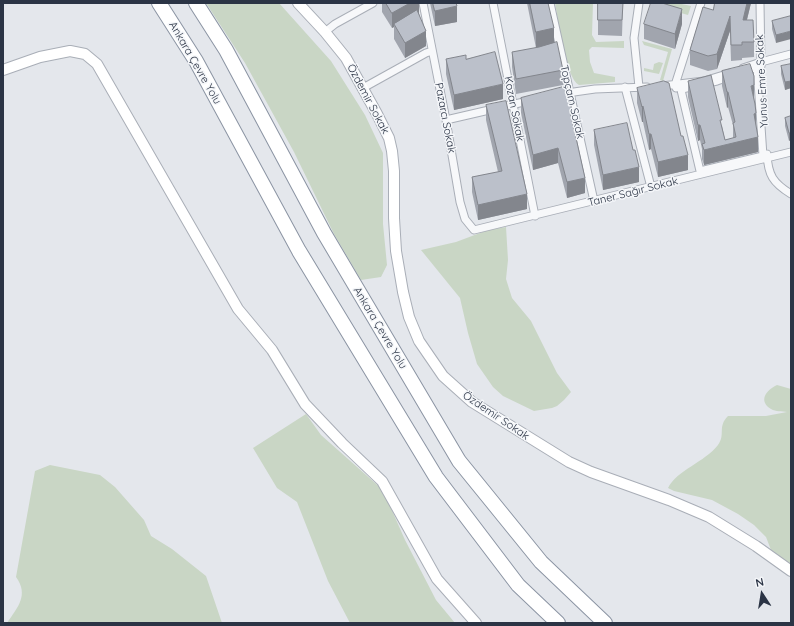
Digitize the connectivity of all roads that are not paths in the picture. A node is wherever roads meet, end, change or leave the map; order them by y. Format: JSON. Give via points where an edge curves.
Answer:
{"nodes":[{"id":1,"x":159,"y":3,"type":"edge"},
{"id":2,"x":196,"y":3,"type":"edge"},
{"id":3,"x":298,"y":3,"type":"edge"},
{"id":4,"x":372,"y":3,"type":"edge"},
{"id":5,"x":423,"y":3,"type":"edge"},
{"id":6,"x":493,"y":3,"type":"edge"},
{"id":7,"x":550,"y":3,"type":"edge"},
{"id":8,"x":639,"y":3,"type":"edge"},
{"id":9,"x":702,"y":3,"type":"edge"},
{"id":10,"x":760,"y":3,"type":"edge"},
{"id":11,"x":325,"y":32,"type":"junction"},
{"id":12,"x":432,"y":51,"type":"junction"},
{"id":13,"x":791,"y":54,"type":"edge"},
{"id":14,"x":759,"y":65,"type":"junction"},
{"id":15,"x":3,"y":70,"type":"edge"},
{"id":16,"x":675,"y":85,"type":"junction"},
{"id":17,"x":625,"y":87,"type":"junction"},
{"id":18,"x":639,"y":87,"type":"junction"},
{"id":19,"x":363,"y":88,"type":"junction"},
{"id":20,"x":570,"y":91,"type":"junction"},
{"id":21,"x":555,"y":95,"type":"edge"},
{"id":22,"x":534,"y":100,"type":"edge"},
{"id":23,"x":513,"y":104,"type":"junction"},
{"id":24,"x":446,"y":120,"type":"junction"},
{"id":25,"x":791,"y":152,"type":"edge"},
{"id":26,"x":767,"y":158,"type":"junction"},
{"id":27,"x":697,"y":176,"type":"junction"},
{"id":28,"x":651,"y":187,"type":"junction"},
{"id":29,"x":791,"y":194,"type":"edge"},
{"id":30,"x":594,"y":201,"type":"junction"},
{"id":31,"x":535,"y":216,"type":"junction"},
{"id":32,"x":474,"y":230,"type":"joint"},
{"id":33,"x":791,"y":571,"type":"edge"},
{"id":34,"x":476,"y":623,"type":"edge"},
{"id":35,"x":558,"y":623,"type":"edge"},
{"id":36,"x":605,"y":623,"type":"edge"}],
"edges":[{"from":1,"to":35,"type":"highway","name":"Ankara Çevre Yolu","via":[[196,61],[299,251],[436,477],[518,585]]},
{"from":2,"to":36,"type":"highway","name":"Ankara Çevre Yolu","via":[[226,50],[324,233],[458,461],[541,562]]},
{"from":3,"to":11,"type":"street","name":"Özdemir Sokak"},
{"from":4,"to":11,"type":"street"},
{"from":5,"to":12,"type":"street","name":"Pazarcı Sokak"},
{"from":6,"to":23,"type":"street","name":"Kozan Sokak"},
{"from":7,"to":20,"type":"street","name":"Topçam Sokak"},
{"from":8,"to":18,"type":"street","via":[[634,38]]},
{"from":9,"to":16,"type":"street"},
{"from":10,"to":14,"type":"street","name":"Yunus Emre Sokak"},
{"from":11,"to":19,"type":"street","name":"Özdemir Sokak","via":[[346,58]]},
{"from":12,"to":19,"type":"street"},
{"from":12,"to":24,"type":"street","name":"Pazarcı Sokak"},
{"from":13,"to":14,"type":"street"},
{"from":14,"to":14,"type":"street","via":[[717,82],[681,90],[700,171],[763,156]]},
{"from":14,"to":16,"type":"street","via":[[716,78]]},
{"from":14,"to":26,"type":"street","name":"Yunus Emre Sokak"},
{"from":15,"to":34,"type":"street","via":[[70,51],[85,54],[97,64],[238,310],[272,350],[305,404],[382,481],[437,579]]},
{"from":16,"to":18,"type":"street"},
{"from":16,"to":27,"type":"street"},
{"from":17,"to":18,"type":"street"},
{"from":17,"to":20,"type":"street"},
{"from":17,"to":28,"type":"street"},
{"from":19,"to":33,"type":"street","name":"Özdemir Sokak","via":[[385,129],[392,151],[396,251],[409,317],[419,341],[443,376],[472,402],[569,462],[709,517]]},
{"from":20,"to":21,"type":"street"},
{"from":20,"to":30,"type":"street","name":"Topçam Sokak"},
{"from":22,"to":23,"type":"street"},
{"from":23,"to":24,"type":"street"},
{"from":23,"to":31,"type":"street","name":"Kozan Sokak"},
{"from":24,"to":32,"type":"street","name":"Pazarcı Sokak","via":[[463,215]]},
{"from":25,"to":26,"type":"street","name":"Taner Sağır Sokak"},
{"from":26,"to":27,"type":"street","name":"Taner Sağır Sokak"},
{"from":26,"to":29,"type":"street","name":"Yunus Emre Sokak","via":[[767,167],[772,179]]},
{"from":27,"to":28,"type":"street","name":"Taner Sağır Sokak"},
{"from":28,"to":30,"type":"street","name":"Taner Sağır Sokak"},
{"from":30,"to":31,"type":"street","name":"Taner Sağır Sokak"},
{"from":31,"to":32,"type":"street","name":"Taner Sağır Sokak"}]}
